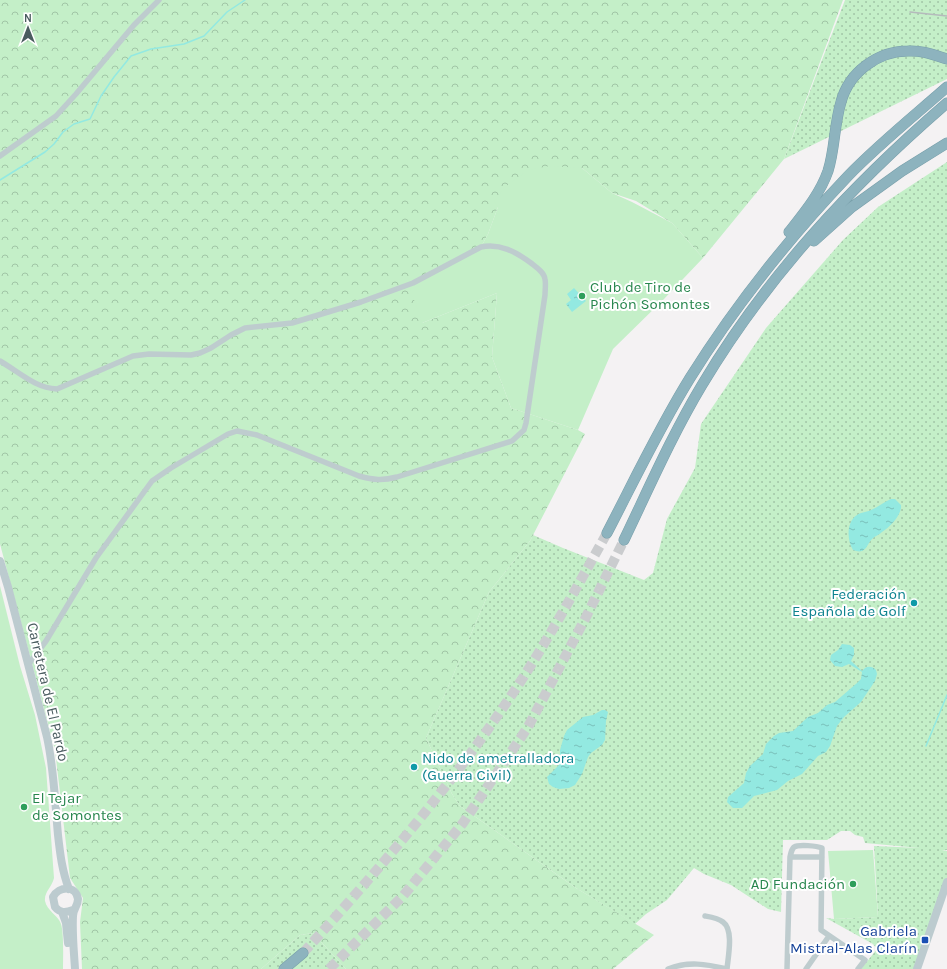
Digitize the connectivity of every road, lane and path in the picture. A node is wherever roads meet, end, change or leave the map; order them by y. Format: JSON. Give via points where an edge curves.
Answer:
{"nodes":[{"id":1,"x":159,"y":0,"type":"edge"},
{"id":2,"x":947,"y":58,"type":"edge"},
{"id":3,"x":947,"y":87,"type":"edge"},
{"id":4,"x":947,"y":103,"type":"edge"},
{"id":5,"x":947,"y":143,"type":"edge"},
{"id":6,"x":0,"y":156,"type":"edge"},
{"id":7,"x":749,"y":314,"type":"junction"},
{"id":8,"x":730,"y":319,"type":"junction"},
{"id":9,"x":0,"y":361,"type":"edge"},
{"id":10,"x":607,"y":533,"type":"tunnel mouth"},
{"id":11,"x":624,"y":540,"type":"tunnel mouth"},
{"id":12,"x":0,"y":561,"type":"edge"},
{"id":13,"x":28,"y":665,"type":"junction"},
{"id":14,"x":61,"y":856,"type":"junction"},
{"id":15,"x":790,"y":857,"type":"junction"},
{"id":16,"x":822,"y":857,"type":"junction"},
{"id":17,"x":947,"y":882,"type":"edge"},
{"id":18,"x":69,"y":889,"type":"junction"},
{"id":19,"x":59,"y":890,"type":"junction"},
{"id":20,"x":73,"y":910,"type":"junction"},
{"id":21,"x":62,"y":912,"type":"junction"},
{"id":22,"x":705,"y":916,"type":"dead end"},
{"id":23,"x":829,"y":936,"type":"junction"},
{"id":24,"x":304,"y":954,"type":"tunnel mouth"},
{"id":25,"x":70,"y":969,"type":"edge"},
{"id":26,"x":75,"y":969,"type":"edge"},
{"id":27,"x":283,"y":969,"type":"edge"},
{"id":28,"x":668,"y":969,"type":"edge"},
{"id":29,"x":727,"y":969,"type":"edge"},
{"id":30,"x":787,"y":969,"type":"edge"},
{"id":31,"x":806,"y":969,"type":"edge"},
{"id":32,"x":858,"y":969,"type":"edge"},
{"id":33,"x":917,"y":969,"type":"edge"}],
"edges":[{"from":1,"to":6,"type":"street","via":[[134,25],[56,116]]},
{"from":2,"to":8,"type":"highway","via":[[926,52],[892,53],[875,59],[853,78],[841,102],[829,166],[817,195],[758,271]]},
{"from":3,"to":8,"type":"highway","via":[[848,176],[793,237]]},
{"from":4,"to":7,"type":"highway","via":[[903,141],[848,195],[803,245]]},
{"from":5,"to":7,"type":"highway","via":[[852,207],[817,238]]},
{"from":7,"to":11,"type":"highway","via":[[725,348],[679,427]]},
{"from":8,"to":10,"type":"highway","via":[[666,419]]},
{"from":9,"to":13,"type":"street","via":[[39,386],[57,389],[133,356],[200,353],[245,328],[292,323],[361,302],[413,283],[481,247],[490,245],[516,253],[541,270],[545,278],[545,295],[526,423],[524,430],[512,441],[397,477],[372,480],[252,434],[237,431],[228,434],[152,481],[96,558],[46,641]]},
{"from":12,"to":13,"type":"street","name":"Carretera de El Pardo"},
{"from":13,"to":14,"type":"street","name":"Carretera de El Pardo","via":[[51,755]]},
{"from":14,"to":18,"type":"street","name":"Carretera de El Pardo"},
{"from":14,"to":19,"type":"street","name":"Carretera de El Pardo"},
{"from":15,"to":16,"type":"street"},
{"from":15,"to":16,"type":"street","via":[[793,848],[798,846],[818,846],[822,848]]},
{"from":15,"to":30,"type":"street"},
{"from":16,"to":23,"type":"street","via":[[821,930]]},
{"from":17,"to":33,"type":"street"},
{"from":18,"to":19,"type":"street"},
{"from":18,"to":20,"type":"street","via":[[78,898]]},
{"from":19,"to":21,"type":"street","via":[[55,893],[53,902]]},
{"from":20,"to":21,"type":"street"},
{"from":20,"to":26,"type":"street"},
{"from":21,"to":25,"type":"street","via":[[66,923]]},
{"from":22,"to":29,"type":"street","via":[[724,923],[728,928],[730,935]]},
{"from":23,"to":31,"type":"street"},
{"from":23,"to":32,"type":"street","via":[[865,960]]},
{"from":24,"to":27,"type":"highway"},
{"from":28,"to":29,"type":"street","via":[[677,965],[704,964]]}]}
